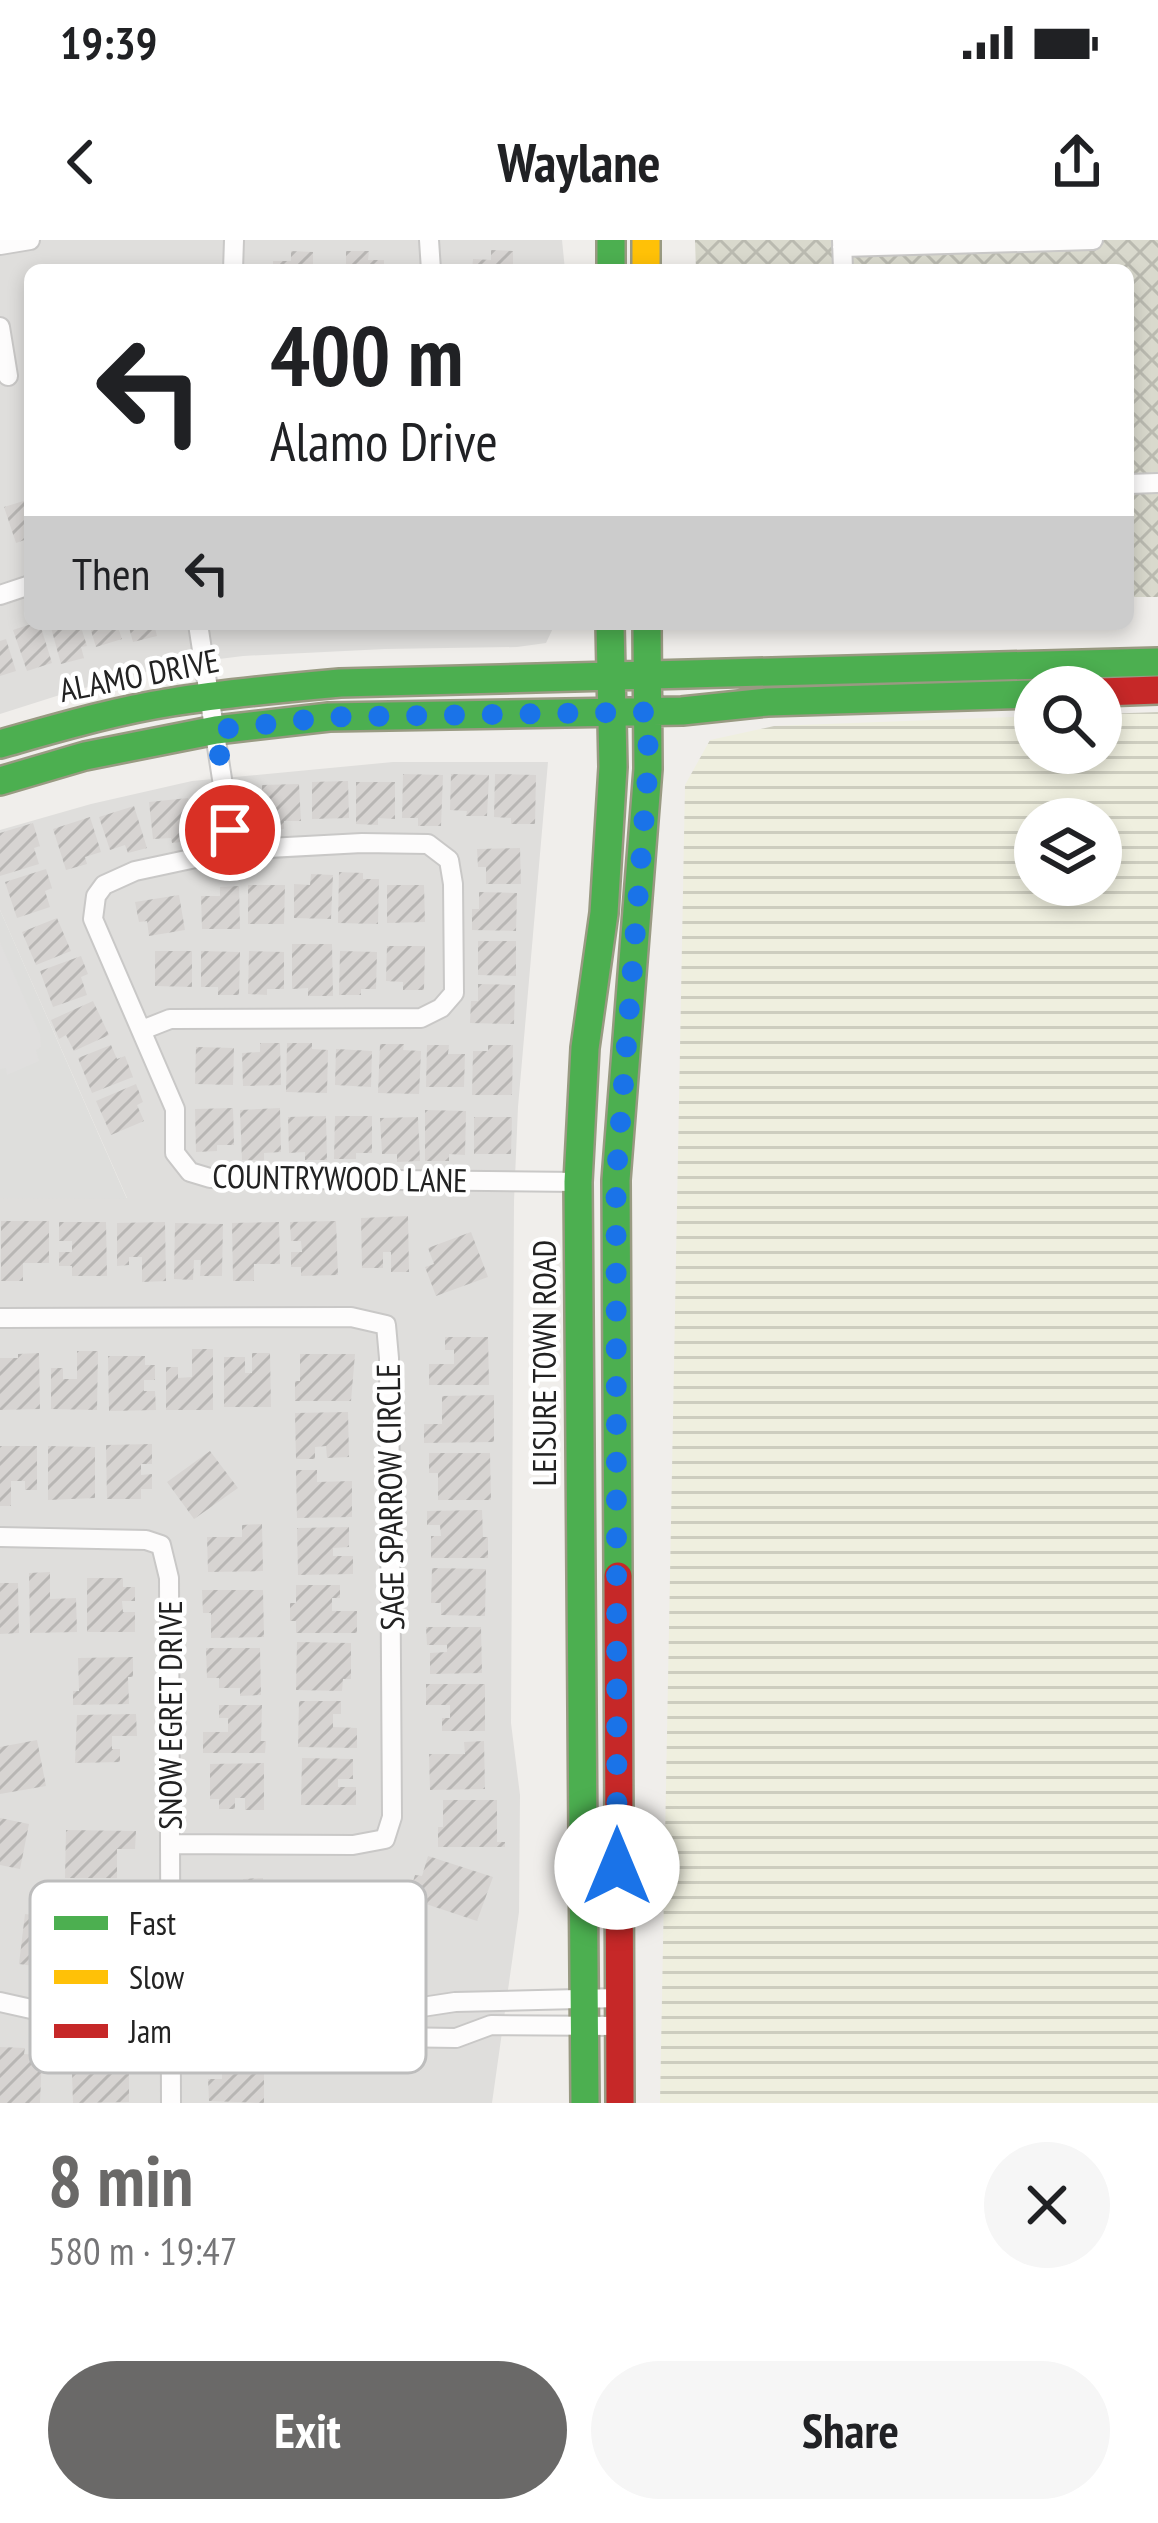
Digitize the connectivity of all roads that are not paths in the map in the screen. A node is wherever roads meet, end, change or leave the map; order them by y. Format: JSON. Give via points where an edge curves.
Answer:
{"nodes":[{"id":1,"x":30,"y":240,"type":"edge"},
{"id":2,"x":1093,"y":240,"type":"edge"},
{"id":3,"x":842,"y":243,"type":"edge"},
{"id":4,"x":0,"y":245,"type":"edge"},
{"id":5,"x":0,"y":327,"type":"edge"},
{"id":6,"x":8,"y":376,"type":"dead end"},
{"id":7,"x":199,"y":630,"type":"edge"},
{"id":8,"x":610,"y":630,"type":"edge"},
{"id":9,"x":647,"y":630,"type":"edge"},
{"id":10,"x":1158,"y":662,"type":"edge"},
{"id":11,"x":610,"y":676,"type":"junction"},
{"id":12,"x":648,"y":676,"type":"junction"},
{"id":13,"x":1158,"y":690,"type":"edge"},
{"id":14,"x":1122,"y":691,"type":"edge"},
{"id":15,"x":211,"y":695,"type":"junction"},
{"id":16,"x":1014,"y":695,"type":"edge"},
{"id":17,"x":610,"y":712,"type":"junction"},
{"id":18,"x":648,"y":712,"type":"junction"},
{"id":19,"x":216,"y":730,"type":"junction"},
{"id":20,"x":0,"y":744,"type":"edge"},
{"id":21,"x":0,"y":781,"type":"edge"},
{"id":22,"x":233,"y":850,"type":"junction"},
{"id":23,"x":142,"y":1030,"type":"junction"},
{"id":24,"x":578,"y":1183,"type":"junction"},
{"id":25,"x":0,"y":1318,"type":"edge"},
{"id":26,"x":0,"y":1538,"type":"edge"},
{"id":27,"x":170,"y":1844,"type":"junction"},
{"id":28,"x":170,"y":1881,"type":"edge"},
{"id":29,"x":0,"y":2002,"type":"edge"},
{"id":30,"x":426,"y":2006,"type":"edge"},
{"id":31,"x":30,"y":2009,"type":"edge"},
{"id":32,"x":585,"y":2012,"type":"junction"},
{"id":33,"x":618,"y":2012,"type":"junction"},
{"id":34,"x":426,"y":2038,"type":"edge"},
{"id":35,"x":172,"y":2073,"type":"edge"},
{"id":36,"x":172,"y":2103,"type":"edge"},
{"id":37,"x":585,"y":2103,"type":"edge"},
{"id":38,"x":620,"y":2103,"type":"edge"}],
"edges":[{"from":1,"to":4,"type":"street"},
{"from":2,"to":3,"type":"street"},
{"from":5,"to":6,"type":"street"},
{"from":7,"to":15,"type":"street"},
{"from":8,"to":11,"type":"main road","name":"LEISURE TOWN ROAD"},
{"from":9,"to":12,"type":"main road"},
{"from":10,"to":12,"type":"main road","name":"ALAMO DRIVE"},
{"from":11,"to":12,"type":"main road","name":"ALAMO DRIVE"},
{"from":11,"to":15,"type":"main road","name":"ALAMO DRIVE","via":[[355,681]]},
{"from":11,"to":17,"type":"main road","name":"LEISURE TOWN ROAD"},
{"from":12,"to":18,"type":"main road"},
{"from":13,"to":14,"type":"main road"},
{"from":15,"to":19,"type":"street"},
{"from":15,"to":20,"type":"main road","name":"ALAMO DRIVE"},
{"from":16,"to":18,"type":"main road","name":"ALAMO DRIVE"},
{"from":17,"to":18,"type":"main road","name":"ALAMO DRIVE"},
{"from":17,"to":19,"type":"main road","name":"ALAMO DRIVE","via":[[329,717]]},
{"from":17,"to":24,"type":"main road","name":"LEISURE TOWN ROAD","via":[[604,913]]},
{"from":18,"to":33,"type":"main road","via":[[616,1180]]},
{"from":19,"to":21,"type":"main road","name":"ALAMO DRIVE"},
{"from":19,"to":22,"type":"street"},
{"from":22,"to":23,"type":"street","name":"COUNTRYWOOD LANE","via":[[135,871],[96,896],[93,919]]},
{"from":22,"to":23,"type":"street","name":"COUNTRYWOOD LANE","via":[[428,844],[449,860],[454,993],[421,1018],[170,1019]]},
{"from":23,"to":24,"type":"street","name":"COUNTRYWOOD LANE","via":[[175,1109],[175,1153],[190,1172]]},
{"from":24,"to":32,"type":"main road","name":"LEISURE TOWN ROAD"},
{"from":25,"to":27,"type":"street","name":"SAGE SPARROW CIRCLE","via":[[351,1317],[386,1325],[386,1839]]},
{"from":26,"to":27,"type":"street","name":"SNOW EGRET DRIVE","via":[[161,1545],[169,1578]]},
{"from":27,"to":28,"type":"street","name":"SNOW EGRET DRIVE"},
{"from":29,"to":31,"type":"street"},
{"from":30,"to":32,"type":"street"},
{"from":32,"to":33,"type":"street"},
{"from":32,"to":33,"type":"street"},
{"from":32,"to":34,"type":"street"},
{"from":32,"to":37,"type":"main road","name":"LEISURE TOWN ROAD"},
{"from":33,"to":38,"type":"main road"},
{"from":35,"to":36,"type":"street","name":"SNOW EGRET DRIVE"}]}
